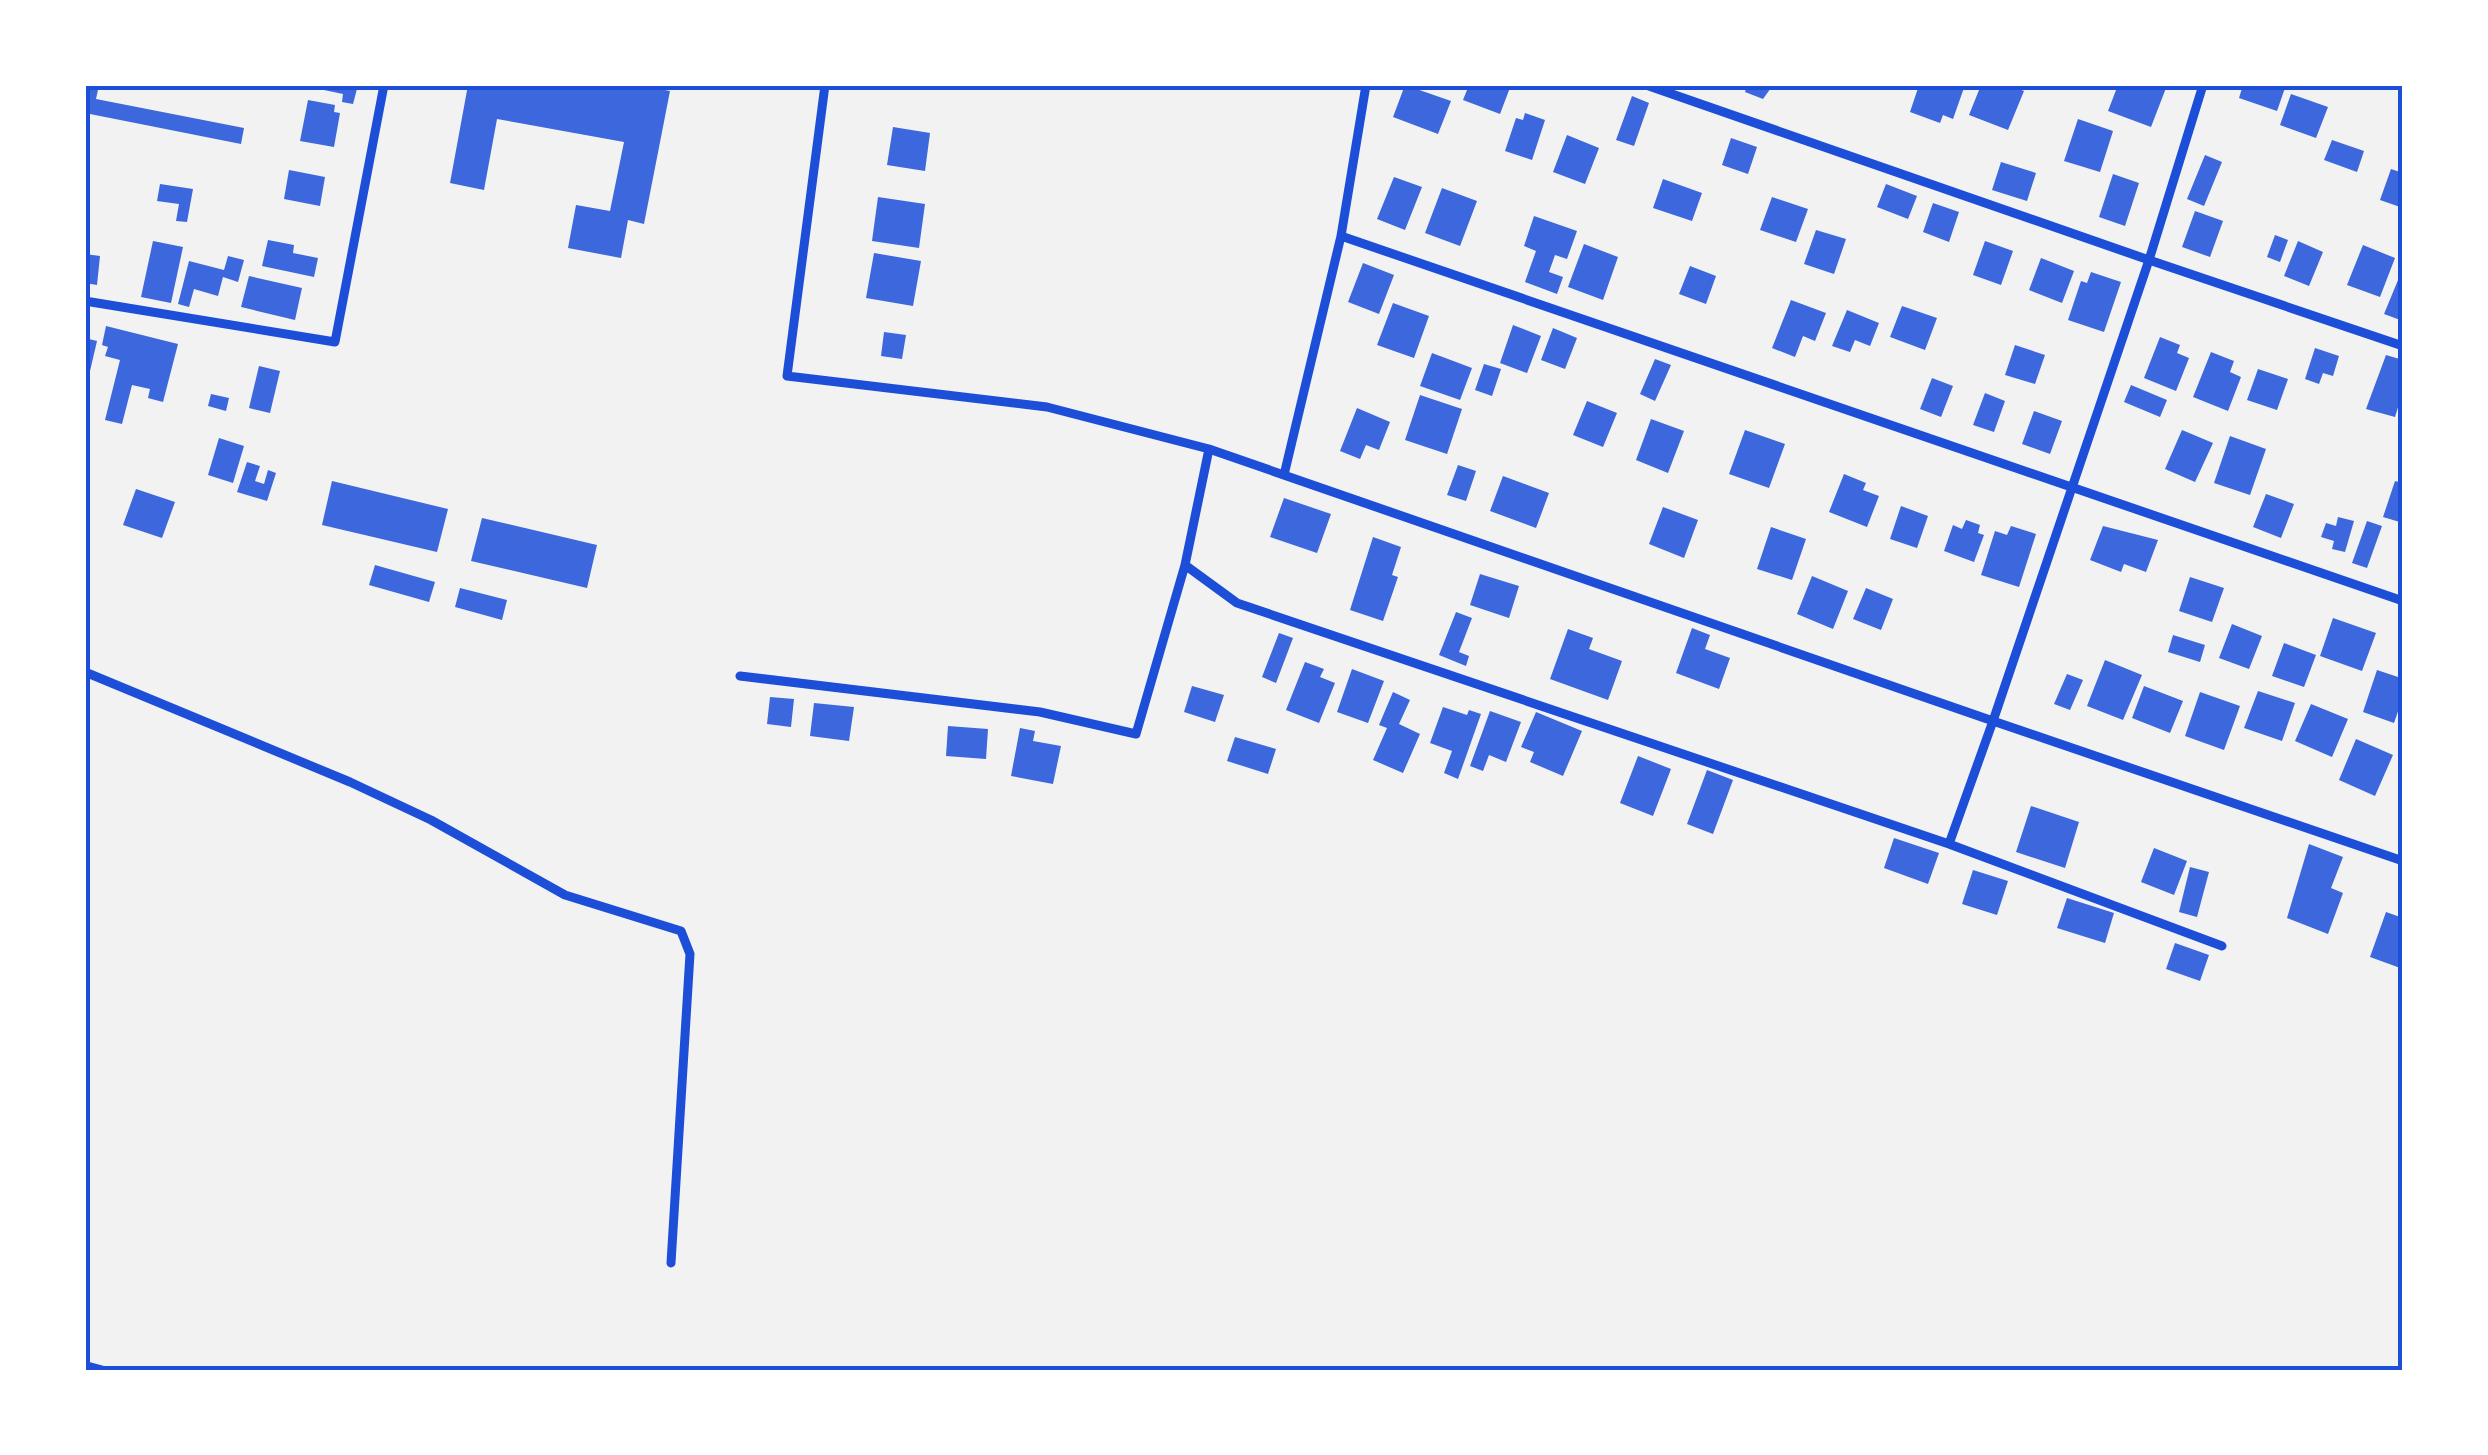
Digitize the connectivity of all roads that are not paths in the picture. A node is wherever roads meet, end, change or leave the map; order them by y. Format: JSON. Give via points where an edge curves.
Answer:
{"nodes":[{"id":1,"x":384,"y":85,"type":"edge"},
{"id":2,"x":825,"y":85,"type":"edge"},
{"id":3,"x":1366,"y":85,"type":"edge"},
{"id":4,"x":1646,"y":85,"type":"edge"},
{"id":5,"x":2203,"y":85,"type":"edge"},
{"id":6,"x":1341,"y":236,"type":"junction"},
{"id":7,"x":2149,"y":260,"type":"junction"},
{"id":8,"x":85,"y":301,"type":"edge"},
{"id":9,"x":2403,"y":346,"type":"edge"},
{"id":10,"x":1209,"y":449,"type":"junction"},
{"id":11,"x":1284,"y":474,"type":"junction"},
{"id":12,"x":2071,"y":490,"type":"junction"},
{"id":13,"x":1185,"y":565,"type":"junction"},
{"id":14,"x":2403,"y":601,"type":"edge"},
{"id":15,"x":85,"y":672,"type":"edge"},
{"id":16,"x":740,"y":676,"type":"dead end"},
{"id":17,"x":1993,"y":721,"type":"junction"},
{"id":18,"x":1949,"y":844,"type":"junction"},
{"id":19,"x":2403,"y":861,"type":"edge"},
{"id":20,"x":2222,"y":946,"type":"dead end"},
{"id":21,"x":671,"y":1264,"type":"dead end"}],
"edges":[{"from":1,"to":8,"type":"street","via":[[335,342]]},
{"from":2,"to":10,"type":"street","via":[[787,376],[1047,407]]},
{"from":3,"to":6,"type":"street"},
{"from":4,"to":7,"type":"street"},
{"from":5,"to":7,"type":"street"},
{"from":6,"to":11,"type":"street"},
{"from":6,"to":12,"type":"street"},
{"from":7,"to":9,"type":"street"},
{"from":7,"to":12,"type":"street"},
{"from":10,"to":11,"type":"street"},
{"from":10,"to":13,"type":"street"},
{"from":11,"to":17,"type":"street"},
{"from":12,"to":14,"type":"street"},
{"from":12,"to":17,"type":"street"},
{"from":13,"to":16,"type":"street","via":[[1136,734],[1040,712]]},
{"from":13,"to":18,"type":"street","via":[[1237,603]]},
{"from":15,"to":21,"type":"street","via":[[350,782],[565,895],[681,931],[690,954]]},
{"from":17,"to":18,"type":"street"},
{"from":17,"to":19,"type":"street"},
{"from":18,"to":20,"type":"street"}]}
